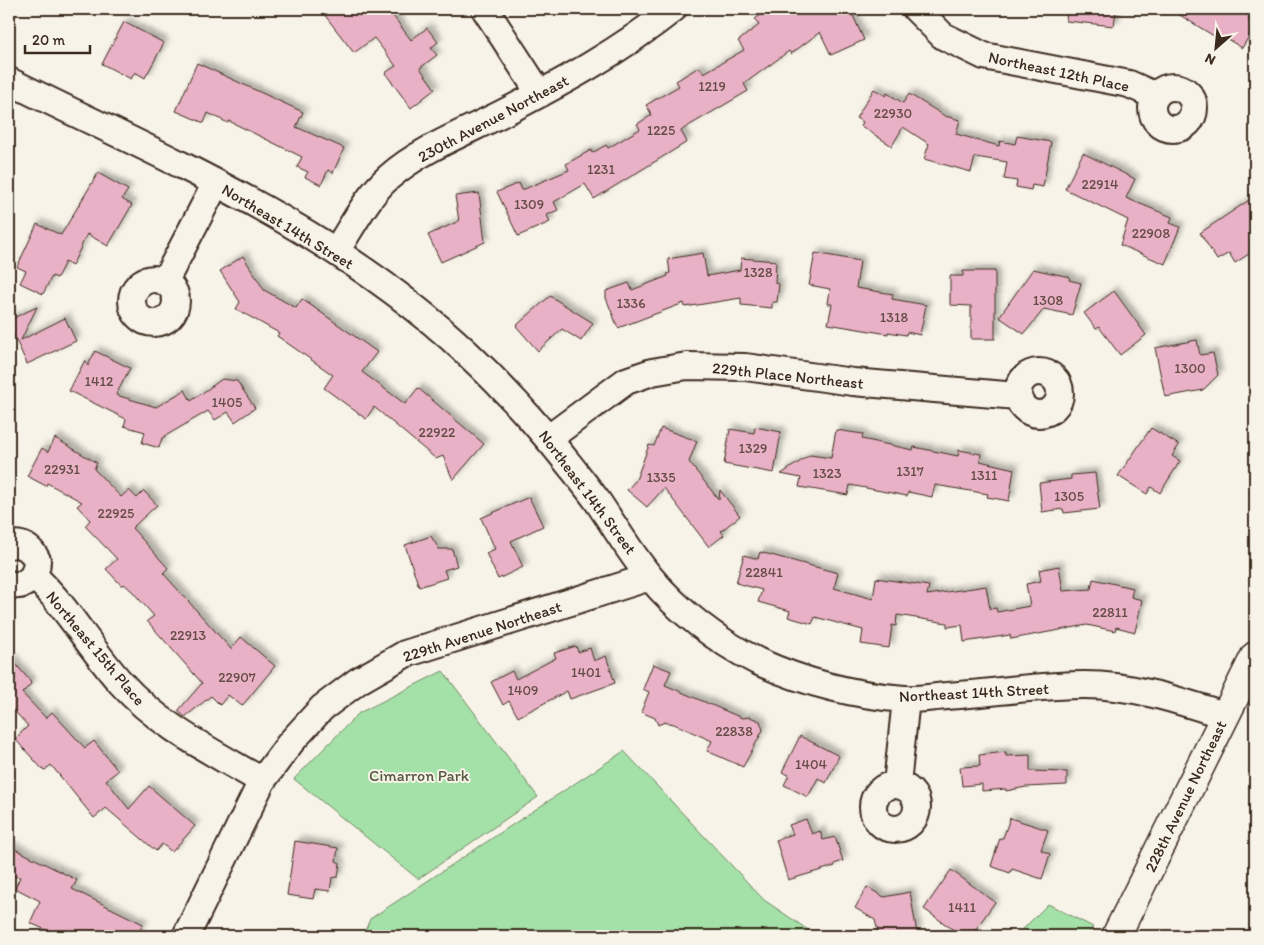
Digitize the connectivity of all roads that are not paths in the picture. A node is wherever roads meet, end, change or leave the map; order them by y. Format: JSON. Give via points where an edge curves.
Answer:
{"nodes":[{"id":1,"x":486,"y":9,"type":"edge"},
{"id":2,"x":673,"y":9,"type":"edge"},
{"id":3,"x":916,"y":9,"type":"edge"},
{"id":4,"x":9,"y":81,"type":"edge"},
{"id":5,"x":540,"y":94,"type":"junction"},
{"id":6,"x":1156,"y":96,"type":"dead end"},
{"id":7,"x":216,"y":183,"type":"junction"},
{"id":8,"x":336,"y":251,"type":"junction"},
{"id":9,"x":165,"y":281,"type":"dead end"},
{"id":10,"x":1018,"y":396,"type":"dead end"},
{"id":11,"x":549,"y":438,"type":"junction"},
{"id":12,"x":9,"y":545,"type":"edge"},
{"id":13,"x":34,"y":576,"type":"junction"},
{"id":14,"x":650,"y":577,"type":"junction"},
{"id":15,"x":9,"y":584,"type":"edge"},
{"id":16,"x":1255,"y":656,"type":"edge"},
{"id":17,"x":906,"y":699,"type":"junction"},
{"id":18,"x":1224,"y":715,"type":"junction"},
{"id":19,"x":262,"y":781,"type":"junction"},
{"id":20,"x":897,"y":784,"type":"dead end"},
{"id":21,"x":186,"y":936,"type":"edge"},
{"id":22,"x":1116,"y":936,"type":"edge"}],
"edges":[{"from":1,"to":5,"type":"street"},
{"from":2,"to":5,"type":"street","name":"230th Avenue Northeast","via":[[612,54]]},
{"from":3,"to":6,"type":"street","name":"Northeast 12th Place","via":[[944,36],[984,56],[1129,84]]},
{"from":4,"to":7,"type":"street","name":"Northeast 14th Street"},
{"from":5,"to":8,"type":"street","name":"230th Avenue Northeast","via":[[418,155],[388,177]]},
{"from":7,"to":8,"type":"street","name":"Northeast 14th Street"},
{"from":7,"to":9,"type":"street"},
{"from":8,"to":11,"type":"street","name":"Northeast 14th Street","via":[[412,304],[466,351]]},
{"from":10,"to":11,"type":"street","name":"229th Place Northeast","via":[[852,382],[745,367],[687,366],[626,380]]},
{"from":11,"to":14,"type":"street","name":"Northeast 14th Street"},
{"from":12,"to":13,"type":"street","name":"Northeast 15th Place","via":[[20,544],[33,553],[37,560]]},
{"from":13,"to":15,"type":"street","name":"Northeast 15th Place","via":[[20,585]]},
{"from":13,"to":19,"type":"street","name":"Northeast 15th Place","via":[[121,683],[147,709],[174,729]]},
{"from":14,"to":17,"type":"street","name":"Northeast 14th Street","via":[[685,614],[754,659],[836,689]]},
{"from":14,"to":19,"type":"street","name":"229th Avenue Northeast","via":[[405,654],[358,681],[322,708]]},
{"from":16,"to":18,"type":"main road","name":"228th Avenue Northeast"},
{"from":17,"to":18,"type":"street","name":"Northeast 14th Street","via":[[1083,685],[1163,695]]},
{"from":17,"to":20,"type":"street"},
{"from":18,"to":22,"type":"main road","name":"228th Avenue Northeast"},
{"from":19,"to":21,"type":"street","name":"229th Avenue Northeast"}]}
